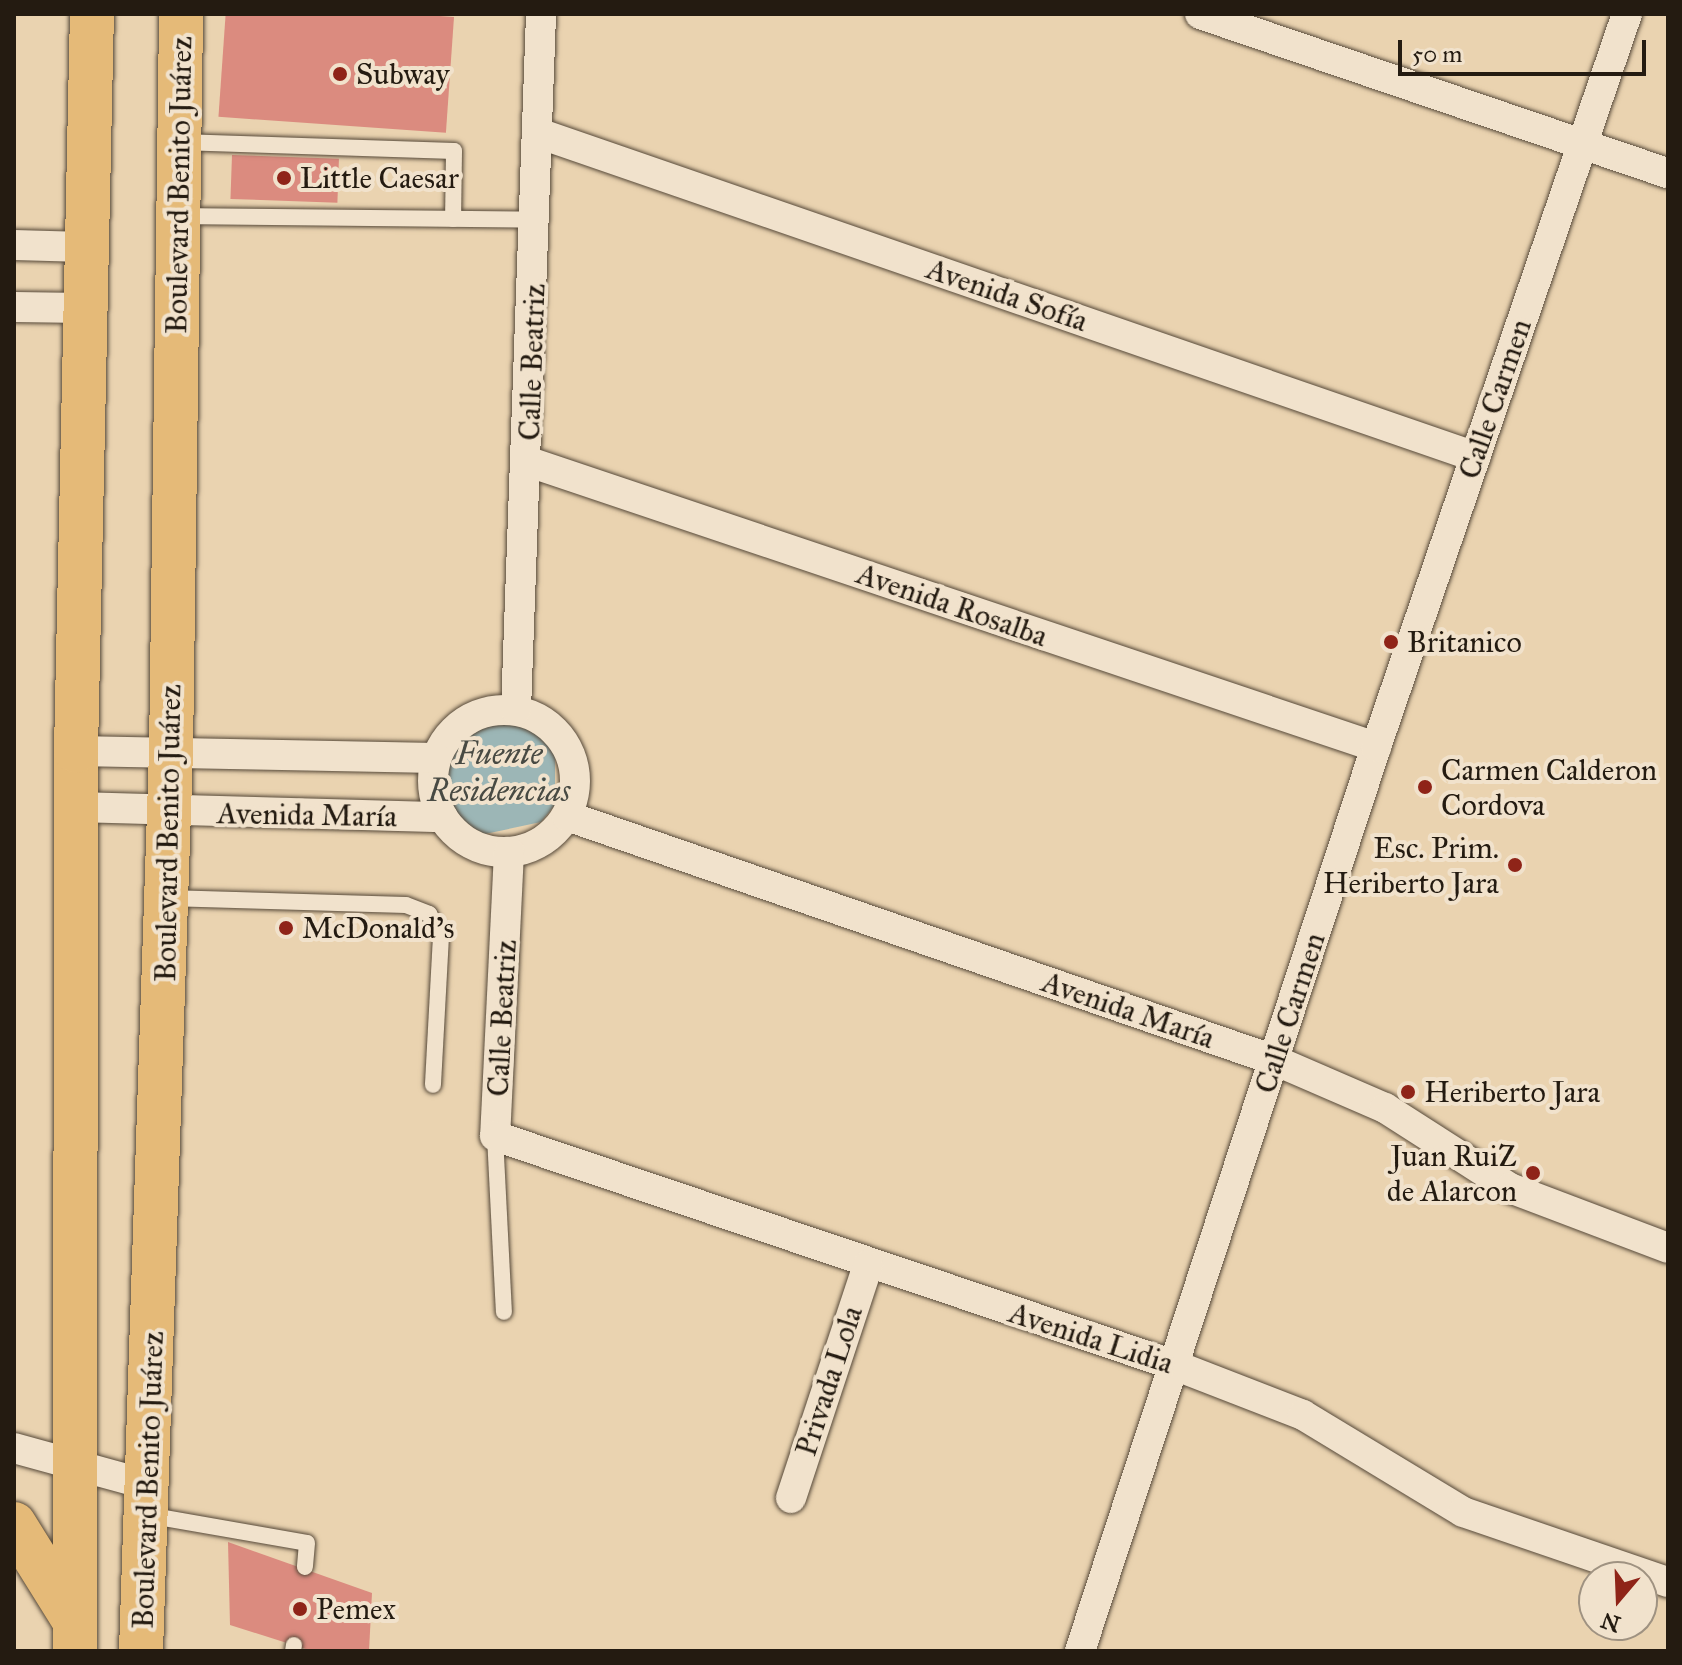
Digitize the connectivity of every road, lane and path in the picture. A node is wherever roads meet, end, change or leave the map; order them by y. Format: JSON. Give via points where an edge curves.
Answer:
{"nodes":[{"id":1,"x":92,"y":14,"type":"edge"},
{"id":2,"x":181,"y":14,"type":"edge"},
{"id":3,"x":541,"y":14,"type":"edge"},
{"id":4,"x":1200,"y":14,"type":"edge"},
{"id":5,"x":1627,"y":14,"type":"edge"},
{"id":6,"x":538,"y":133,"type":"junction"},
{"id":7,"x":179,"y":142,"type":"junction"},
{"id":8,"x":1582,"y":144,"type":"junction"},
{"id":9,"x":1668,"y":173,"type":"edge"},
{"id":10,"x":179,"y":216,"type":"junction"},
{"id":11,"x":453,"y":219,"type":"junction"},
{"id":12,"x":536,"y":220,"type":"junction"},
{"id":13,"x":14,"y":245,"type":"edge"},
{"id":14,"x":85,"y":247,"type":"junction"},
{"id":15,"x":14,"y":307,"type":"edge"},
{"id":16,"x":85,"y":308,"type":"junction"},
{"id":17,"x":1476,"y":457,"type":"junction"},
{"id":18,"x":529,"y":462,"type":"junction"},
{"id":19,"x":516,"y":710,"type":"junction"},
{"id":20,"x":1376,"y":747,"type":"junction"},
{"id":21,"x":76,"y":751,"type":"junction"},
{"id":22,"x":171,"y":753,"type":"junction"},
{"id":23,"x":436,"y":758,"type":"junction"},
{"id":24,"x":76,"y":807,"type":"junction"},
{"id":25,"x":169,"y":812,"type":"junction"},
{"id":26,"x":567,"y":816,"type":"junction"},
{"id":27,"x":443,"y":817,"type":"junction"},
{"id":28,"x":509,"y":852,"type":"junction"},
{"id":29,"x":166,"y":898,"type":"junction"},
{"id":30,"x":1274,"y":1060,"type":"junction"},
{"id":31,"x":433,"y":1085,"type":"dead end"},
{"id":32,"x":495,"y":1136,"type":"junction"},
{"id":33,"x":1668,"y":1248,"type":"edge"},
{"id":34,"x":868,"y":1265,"type":"junction"},
{"id":35,"x":504,"y":1312,"type":"dead end"},
{"id":36,"x":1174,"y":1365,"type":"junction"},
{"id":37,"x":14,"y":1448,"type":"edge"},
{"id":38,"x":76,"y":1465,"type":"junction"},
{"id":39,"x":791,"y":1498,"type":"dead end"},
{"id":40,"x":147,"y":1500,"type":"junction"},
{"id":41,"x":14,"y":1524,"type":"edge"},
{"id":42,"x":305,"y":1567,"type":"dead end"},
{"id":43,"x":1668,"y":1582,"type":"edge"},
{"id":44,"x":75,"y":1636,"type":"edge"},
{"id":45,"x":142,"y":1651,"type":"edge"},
{"id":46,"x":1080,"y":1651,"type":"edge"}],
"edges":[{"from":1,"to":14,"type":"main road"},
{"from":2,"to":7,"type":"main road","name":"Boulevard Benito Juárez"},
{"from":3,"to":6,"type":"street","name":"Calle Beatriz"},
{"from":4,"to":8,"type":"street"},
{"from":5,"to":8,"type":"street","name":"Calle Carmen"},
{"from":6,"to":12,"type":"street","name":"Calle Beatriz"},
{"from":6,"to":17,"type":"street","name":"Avenida Sofía"},
{"from":7,"to":10,"type":"main road","name":"Boulevard Benito Juárez"},
{"from":7,"to":11,"type":"lane","via":[[454,151]]},
{"from":8,"to":9,"type":"street"},
{"from":8,"to":17,"type":"street","name":"Calle Carmen"},
{"from":10,"to":11,"type":"lane"},
{"from":10,"to":22,"type":"main road","name":"Boulevard Benito Juárez"},
{"from":11,"to":12,"type":"lane"},
{"from":12,"to":18,"type":"street","name":"Calle Beatriz"},
{"from":13,"to":14,"type":"street"},
{"from":14,"to":16,"type":"main road"},
{"from":15,"to":16,"type":"street"},
{"from":16,"to":21,"type":"main road"},
{"from":17,"to":20,"type":"street","name":"Calle Carmen"},
{"from":18,"to":19,"type":"street","name":"Calle Beatriz"},
{"from":18,"to":20,"type":"street","name":"Avenida Rosalba"},
{"from":19,"to":23,"type":"street","via":[[491,710],[467,720],[448,736]]},
{"from":19,"to":26,"type":"street","via":[[542,720],[562,738],[574,763],[576,790]]},
{"from":20,"to":30,"type":"street","name":"Calle Carmen"},
{"from":21,"to":22,"type":"street","name":"Avenida María"},
{"from":21,"to":24,"type":"main road"},
{"from":22,"to":23,"type":"street","name":"Avenida María"},
{"from":22,"to":25,"type":"main road","name":"Boulevard Benito Juárez"},
{"from":23,"to":27,"type":"street","via":[[432,778]]},
{"from":24,"to":25,"type":"street","name":"Avenida María"},
{"from":24,"to":38,"type":"main road"},
{"from":25,"to":27,"type":"street","name":"Avenida María"},
{"from":25,"to":29,"type":"main road","name":"Boulevard Benito Juárez"},
{"from":26,"to":28,"type":"street","via":[[552,834]]},
{"from":26,"to":30,"type":"street","name":"Avenida María"},
{"from":27,"to":28,"type":"street","via":[[471,844]]},
{"from":28,"to":32,"type":"street","name":"Calle Beatriz"},
{"from":29,"to":31,"type":"lane","via":[[406,905],[429,914],[441,936]]},
{"from":29,"to":40,"type":"main road","name":"Boulevard Benito Juárez"},
{"from":30,"to":33,"type":"street","name":"Avenida María","via":[[1385,1108],[1522,1193]]},
{"from":30,"to":36,"type":"street","name":"Calle Carmen"},
{"from":32,"to":34,"type":"street","name":"Avenida Lidia"},
{"from":32,"to":35,"type":"lane"},
{"from":34,"to":36,"type":"street","name":"Avenida Lidia"},
{"from":34,"to":39,"type":"street","name":"Privada Lola"},
{"from":36,"to":43,"type":"street","name":"Avenida Lidia","via":[[1303,1415],[1463,1512]]},
{"from":36,"to":46,"type":"street","name":"Calle Carmen"},
{"from":37,"to":38,"type":"street"},
{"from":38,"to":40,"type":"street"},
{"from":38,"to":44,"type":"main road"},
{"from":40,"to":42,"type":"lane","via":[[307,1543]]},
{"from":40,"to":45,"type":"main road","name":"Boulevard Benito Juárez"},
{"from":41,"to":44,"type":"main road"}]}
